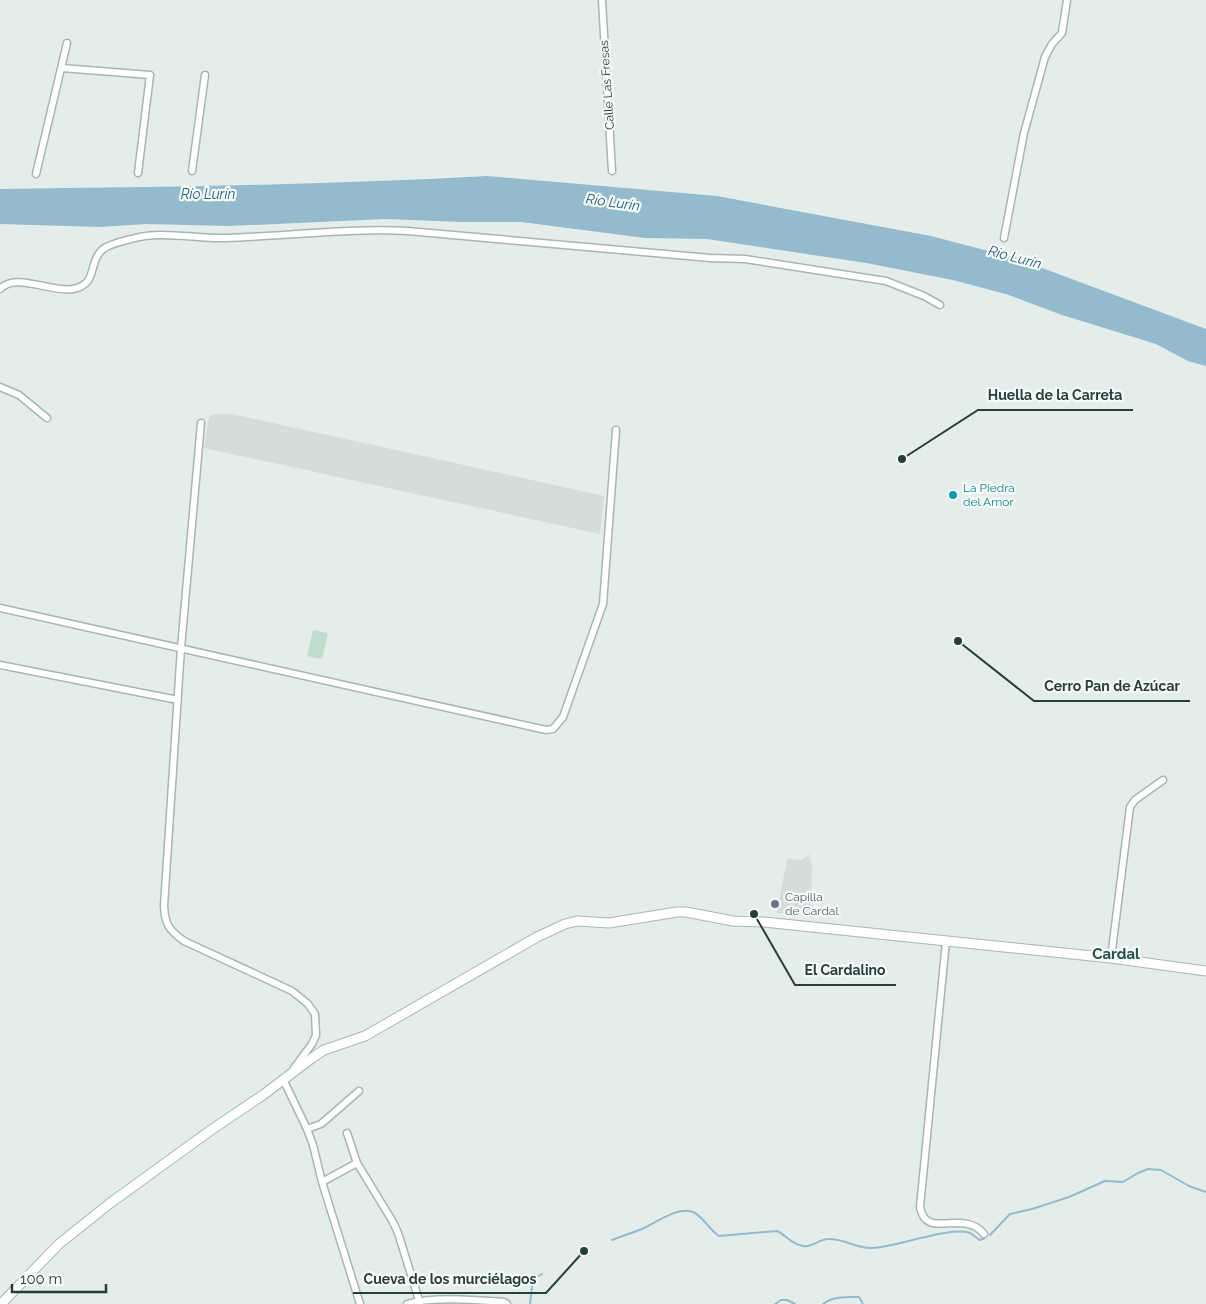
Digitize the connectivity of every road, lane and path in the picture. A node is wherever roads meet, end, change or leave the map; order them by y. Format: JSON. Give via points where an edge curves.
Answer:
{"nodes":[{"id":1,"x":602,"y":0,"type":"edge"},
{"id":2,"x":1067,"y":0,"type":"edge"},
{"id":3,"x":67,"y":43,"type":"dead end"},
{"id":4,"x":62,"y":68,"type":"junction"},
{"id":5,"x":205,"y":75,"type":"dead end"},
{"id":6,"x":192,"y":171,"type":"dead end"},
{"id":7,"x":612,"y":171,"type":"dead end"},
{"id":8,"x":138,"y":173,"type":"dead end"},
{"id":9,"x":36,"y":174,"type":"dead end"},
{"id":10,"x":1004,"y":238,"type":"dead end"},
{"id":11,"x":0,"y":289,"type":"edge"},
{"id":12,"x":940,"y":306,"type":"dead end"},
{"id":13,"x":0,"y":387,"type":"edge"},
{"id":14,"x":47,"y":418,"type":"dead end"},
{"id":15,"x":201,"y":423,"type":"dead end"},
{"id":16,"x":616,"y":430,"type":"dead end"},
{"id":17,"x":0,"y":608,"type":"edge"},
{"id":18,"x":181,"y":648,"type":"junction"},
{"id":19,"x":0,"y":665,"type":"edge"},
{"id":20,"x":178,"y":700,"type":"junction"},
{"id":21,"x":1163,"y":780,"type":"dead end"},
{"id":22,"x":946,"y":941,"type":"junction"},
{"id":23,"x":1111,"y":958,"type":"junction"},
{"id":24,"x":1206,"y":970,"type":"edge"},
{"id":25,"x":287,"y":1076,"type":"junction"},
{"id":26,"x":359,"y":1091,"type":"dead end"},
{"id":27,"x":307,"y":1129,"type":"junction"},
{"id":28,"x":347,"y":1133,"type":"dead end"},
{"id":29,"x":357,"y":1163,"type":"junction"},
{"id":30,"x":322,"y":1182,"type":"junction"},
{"id":31,"x":984,"y":1234,"type":"dead end"},
{"id":32,"x":419,"y":1300,"type":"junction"},
{"id":33,"x":1,"y":1304,"type":"edge"},
{"id":34,"x":360,"y":1304,"type":"edge"},
{"id":35,"x":408,"y":1304,"type":"edge"},
{"id":36,"x":507,"y":1304,"type":"edge"}],
"edges":[{"from":1,"to":7,"type":"street","name":"Calle Las Fresas"},
{"from":2,"to":10,"type":"street","via":[[1062,33],[1045,57],[1024,133]]},
{"from":3,"to":4,"type":"street"},
{"from":4,"to":8,"type":"street","via":[[150,75]]},
{"from":4,"to":9,"type":"street"},
{"from":5,"to":6,"type":"street"},
{"from":11,"to":12,"type":"street","via":[[4,284],[14,282],[70,290],[82,286],[90,279],[95,260],[103,249],[134,238],[223,238],[378,229],[787,265],[886,281]]},
{"from":13,"to":14,"type":"street","via":[[19,395]]},
{"from":15,"to":18,"type":"street"},
{"from":16,"to":18,"type":"street","via":[[604,604],[563,717],[553,729]]},
{"from":17,"to":18,"type":"street"},
{"from":18,"to":20,"type":"street"},
{"from":19,"to":20,"type":"street"},
{"from":20,"to":25,"type":"street","via":[[165,920],[171,932],[184,941],[292,991],[308,1004],[315,1014],[316,1035]]},
{"from":21,"to":23,"type":"street","via":[[1130,807]]},
{"from":22,"to":23,"type":"street"},
{"from":22,"to":25,"type":"street","via":[[733,921],[686,912],[610,923],[577,921],[537,937],[365,1036],[324,1050]]},
{"from":22,"to":31,"type":"street","via":[[920,1208],[921,1215],[932,1224],[964,1222]]},
{"from":23,"to":24,"type":"street"},
{"from":25,"to":27,"type":"street"},
{"from":25,"to":33,"type":"street","via":[[109,1204],[59,1244]]},
{"from":26,"to":27,"type":"street","via":[[321,1124]]},
{"from":27,"to":30,"type":"street"},
{"from":28,"to":29,"type":"street"},
{"from":29,"to":30,"type":"street"},
{"from":29,"to":32,"type":"street","via":[[393,1222]]},
{"from":30,"to":34,"type":"street"},
{"from":32,"to":35,"type":"street"},
{"from":32,"to":36,"type":"street","via":[[483,1300]]}]}
